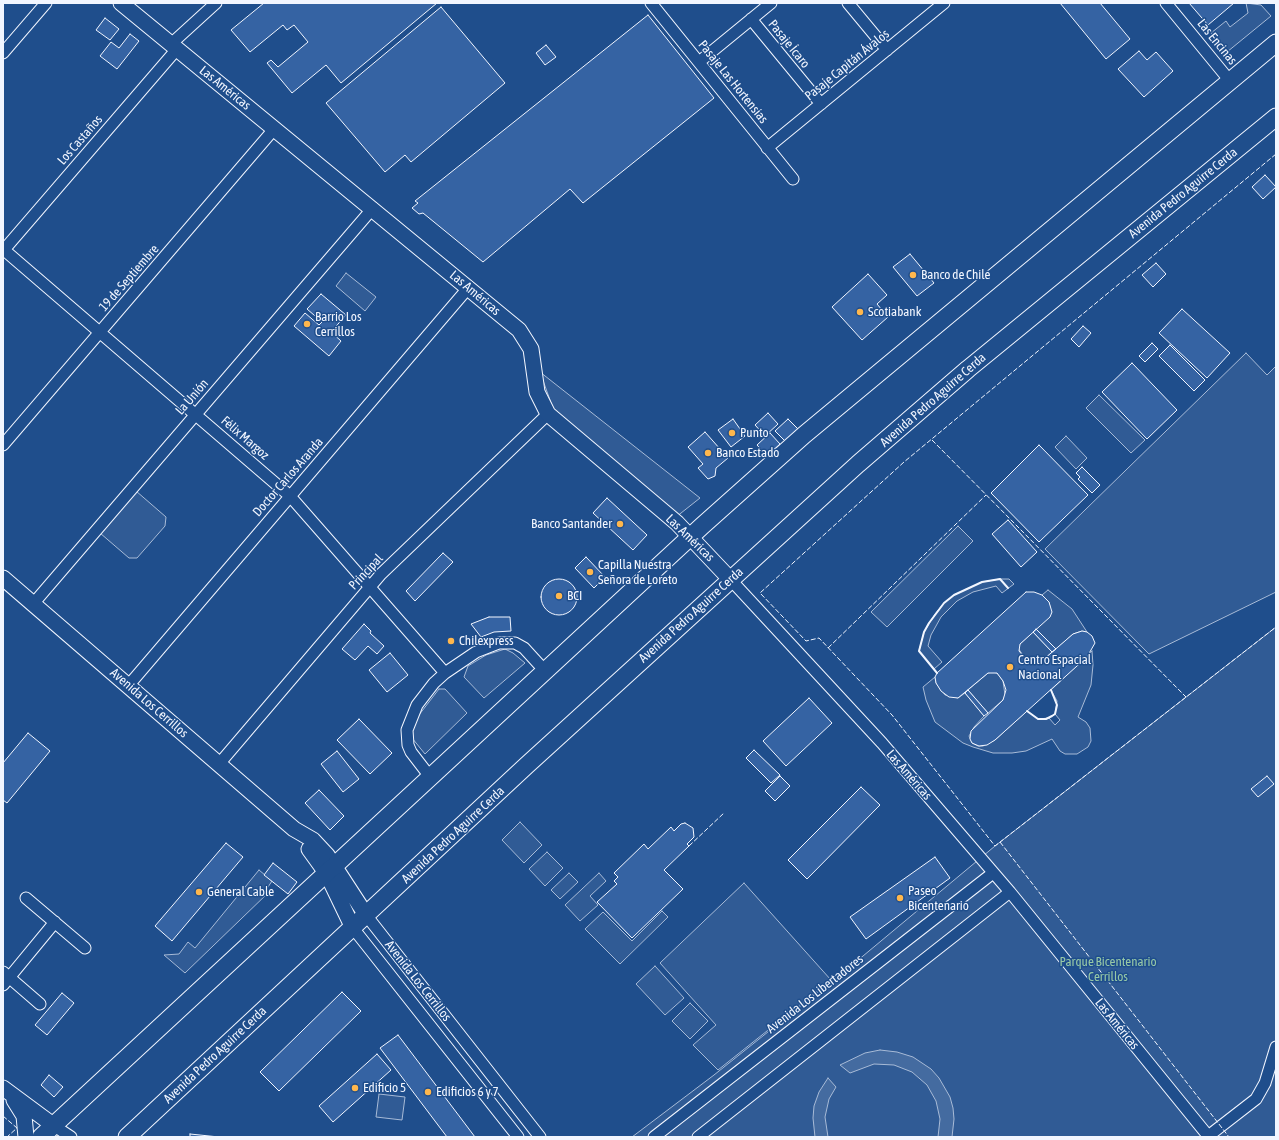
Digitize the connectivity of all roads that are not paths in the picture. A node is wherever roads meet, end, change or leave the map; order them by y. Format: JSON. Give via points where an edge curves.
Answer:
{"nodes":[{"id":1,"x":46,"y":3,"type":"edge"},
{"id":2,"x":122,"y":3,"type":"edge"},
{"id":3,"x":216,"y":3,"type":"edge"},
{"id":4,"x":651,"y":3,"type":"edge"},
{"id":5,"x":771,"y":3,"type":"edge"},
{"id":6,"x":848,"y":3,"type":"edge"},
{"id":7,"x":944,"y":3,"type":"edge"},
{"id":8,"x":1166,"y":3,"type":"edge"},
{"id":9,"x":751,"y":20,"type":"junction"},
{"id":10,"x":1276,"y":43,"type":"edge"},
{"id":11,"x":174,"y":46,"type":"junction"},
{"id":12,"x":887,"y":50,"type":"junction"},
{"id":13,"x":3,"y":53,"type":"edge"},
{"id":14,"x":699,"y":62,"type":"junction"},
{"id":15,"x":1230,"y":81,"type":"junction"},
{"id":16,"x":820,"y":104,"type":"junction"},
{"id":17,"x":1276,"y":117,"type":"edge"},
{"id":18,"x":275,"y":128,"type":"junction"},
{"id":19,"x":767,"y":148,"type":"junction"},
{"id":20,"x":792,"y":179,"type":"dead end"},
{"id":21,"x":373,"y":208,"type":"junction"},
{"id":22,"x":3,"y":250,"type":"edge"},
{"id":23,"x":469,"y":287,"type":"junction"},
{"id":24,"x":100,"y":333,"type":"junction"},
{"id":25,"x":548,"y":414,"type":"junction"},
{"id":26,"x":196,"y":415,"type":"junction"},
{"id":27,"x":3,"y":445,"type":"edge"},
{"id":28,"x":290,"y":496,"type":"junction"},
{"id":29,"x":691,"y":537,"type":"junction"},
{"id":30,"x":3,"y":578,"type":"edge"},
{"id":31,"x":730,"y":580,"type":"junction"},
{"id":32,"x":371,"y":587,"type":"junction"},
{"id":33,"x":33,"y":604,"type":"junction"},
{"id":34,"x":545,"y":671,"type":"junction"},
{"id":35,"x":445,"y":673,"type":"junction"},
{"id":36,"x":128,"y":686,"type":"junction"},
{"id":37,"x":219,"y":764,"type":"junction"},
{"id":38,"x":431,"y":778,"type":"junction"},
{"id":39,"x":331,"y":871,"type":"junction"},
{"id":40,"x":993,"y":873,"type":"junction"},
{"id":41,"x":1010,"y":892,"type":"junction"},
{"id":42,"x":26,"y":898,"type":"dead end"},
{"id":43,"x":366,"y":915,"type":"junction"},
{"id":44,"x":55,"y":922,"type":"junction"},
{"id":45,"x":353,"y":928,"type":"junction"},
{"id":46,"x":85,"y":948,"type":"dead end"},
{"id":47,"x":5,"y":979,"type":"edge"},
{"id":48,"x":40,"y":1004,"type":"dead end"},
{"id":49,"x":1276,"y":1047,"type":"edge"},
{"id":50,"x":5,"y":1089,"type":"edge"},
{"id":51,"x":53,"y":1125,"type":"junction"},
{"id":52,"x":26,"y":1137,"type":"edge"},
{"id":53,"x":41,"y":1137,"type":"edge"},
{"id":54,"x":71,"y":1137,"type":"edge"},
{"id":55,"x":127,"y":1137,"type":"edge"},
{"id":56,"x":518,"y":1137,"type":"edge"},
{"id":57,"x":540,"y":1137,"type":"edge"},
{"id":58,"x":654,"y":1137,"type":"edge"},
{"id":59,"x":698,"y":1137,"type":"edge"},
{"id":60,"x":1208,"y":1137,"type":"edge"}],
"edges":[{"from":1,"to":13,"type":"street"},
{"from":2,"to":11,"type":"street","name":"Las Américas"},
{"from":3,"to":11,"type":"street","name":"Los Castaños"},
{"from":4,"to":14,"type":"street","name":"Pasaje Las Hortensias"},
{"from":5,"to":9,"type":"street"},
{"from":6,"to":12,"type":"street"},
{"from":7,"to":12,"type":"street","name":"Pasaje Capitán Ávalos"},
{"from":8,"to":15,"type":"street","name":"Las Encinas"},
{"from":9,"to":14,"type":"street"},
{"from":9,"to":16,"type":"street","name":"Pasaje Ícaro"},
{"from":10,"to":15,"type":"main road"},
{"from":11,"to":18,"type":"street","name":"Las Américas"},
{"from":11,"to":22,"type":"street","name":"Los Castaños"},
{"from":12,"to":16,"type":"street","name":"Pasaje Capitán Ávalos"},
{"from":14,"to":19,"type":"street","name":"Pasaje Las Hortensias"},
{"from":15,"to":29,"type":"main road","via":[[809,431]]},
{"from":16,"to":19,"type":"street","name":"Pasaje Capitán Ávalos"},
{"from":17,"to":31,"type":"main road","name":"Avenida Pedro Aguirre Cerda","via":[[968,369]]},
{"from":18,"to":21,"type":"street","name":"Las Américas"},
{"from":18,"to":24,"type":"street","name":"19 de Septiembre"},
{"from":19,"to":20,"type":"street","name":"Pasaje Las Hortensias"},
{"from":21,"to":23,"type":"street","name":"Las Américas"},
{"from":21,"to":26,"type":"street","name":"La Unión"},
{"from":22,"to":24,"type":"street","name":"Félix Margoz"},
{"from":23,"to":25,"type":"street","name":"Las Américas","via":[[525,336],[534,360],[540,399]]},
{"from":23,"to":28,"type":"street","name":"Doctor Carlos Aranda"},
{"from":24,"to":26,"type":"street","name":"Félix Margoz"},
{"from":24,"to":27,"type":"street","name":"19 de Septiembre"},
{"from":25,"to":29,"type":"street","name":"Las Américas"},
{"from":25,"to":32,"type":"street","name":"Principal"},
{"from":26,"to":28,"type":"street","name":"Félix Margoz"},
{"from":26,"to":33,"type":"street","name":"La Unión"},
{"from":28,"to":32,"type":"street","name":"Félix Margoz"},
{"from":28,"to":36,"type":"street","name":"Doctor Carlos Aranda"},
{"from":29,"to":31,"type":"street","name":"Las Américas"},
{"from":29,"to":34,"type":"main road"},
{"from":30,"to":33,"type":"street","name":"Avenida Los Cerrillos"},
{"from":31,"to":40,"type":"street","name":"Las Américas","via":[[877,737]]},
{"from":31,"to":43,"type":"main road","name":"Avenida Pedro Aguirre Cerda"},
{"from":32,"to":35,"type":"street","name":"Félix Margoz"},
{"from":32,"to":37,"type":"street","name":"Principal"},
{"from":33,"to":36,"type":"street","name":"Avenida Los Cerrillos"},
{"from":34,"to":35,"type":"street","via":[[524,648],[515,643],[499,643],[476,652]]},
{"from":34,"to":38,"type":"main road"},
{"from":35,"to":38,"type":"street","via":[[417,705],[407,730],[411,752]]},
{"from":36,"to":37,"type":"street","name":"Avenida Los Cerrillos"},
{"from":37,"to":39,"type":"street","name":"Avenida Los Cerrillos","via":[[294,829],[312,840],[327,855]]},
{"from":38,"to":39,"type":"main road"},
{"from":39,"to":43,"type":"street","name":"Avenida Los Cerrillos"},
{"from":39,"to":45,"type":"street","name":"Avenida Los Cerrillos"},
{"from":39,"to":51,"type":"main road"},
{"from":40,"to":41,"type":"street","name":"Las Américas"},
{"from":40,"to":58,"type":"street","name":"Avenida Los Libertadores"},
{"from":41,"to":59,"type":"street"},
{"from":41,"to":60,"type":"street","name":"Las Américas"},
{"from":42,"to":44,"type":"street"},
{"from":43,"to":45,"type":"main road","name":"Avenida Pedro Aguirre Cerda"},
{"from":43,"to":57,"type":"street","name":"Avenida Los Cerrillos"},
{"from":44,"to":46,"type":"street"},
{"from":44,"to":47,"type":"street"},
{"from":45,"to":55,"type":"main road","name":"Avenida Pedro Aguirre Cerda"},
{"from":45,"to":56,"type":"street","name":"Avenida Los Cerrillos"},
{"from":47,"to":48,"type":"street"},
{"from":49,"to":60,"type":"street","via":[[1265,1083],[1256,1099]]},
{"from":50,"to":51,"type":"street"},
{"from":50,"to":52,"type":"street","via":[[24,1116]]},
{"from":51,"to":53,"type":"main road"},
{"from":51,"to":54,"type":"street"}]}
